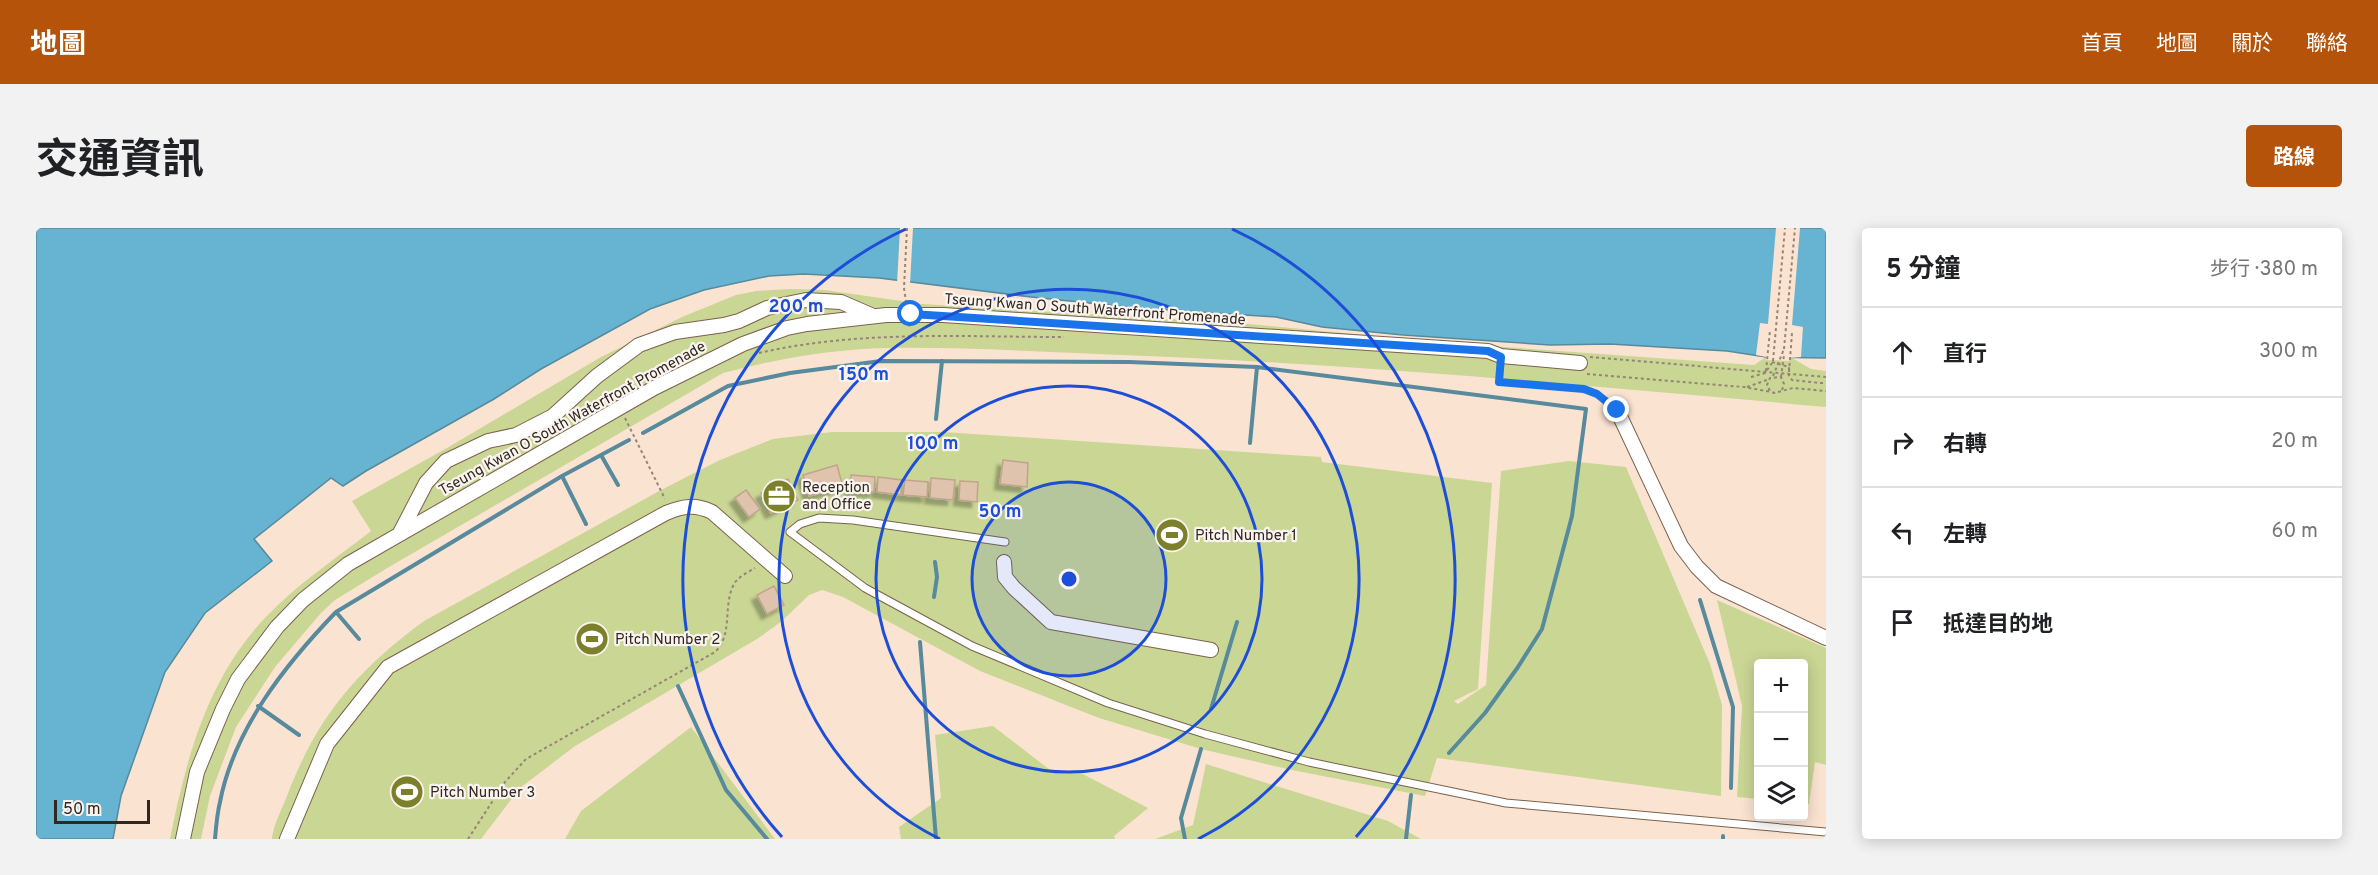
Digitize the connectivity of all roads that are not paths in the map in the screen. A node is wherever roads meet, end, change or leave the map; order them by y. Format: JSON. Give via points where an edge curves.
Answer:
{"nodes":[{"id":1,"x":873,"y":316,"type":"junction"},
{"id":2,"x":1581,"y":364,"type":"road end"},
{"id":3,"x":1617,"y":410,"type":"road end"},
{"id":4,"x":400,"y":533,"type":"junction"},
{"id":5,"x":1005,"y":542,"type":"dead end"},
{"id":6,"x":1004,"y":562,"type":"dead end"},
{"id":7,"x":785,"y":576,"type":"dead end"},
{"id":8,"x":1826,"y":638,"type":"edge"},
{"id":9,"x":1211,"y":650,"type":"dead end"},
{"id":10,"x":1826,"y":832,"type":"edge"},
{"id":11,"x":183,"y":839,"type":"edge"},
{"id":12,"x":287,"y":839,"type":"edge"}],
"edges":[{"from":1,"to":2,"type":"street","name":"Tseung Kwan O South Waterfront Promenade","via":[[955,316],[1488,351],[1501,357]]},
{"from":1,"to":4,"type":"street","name":"Tseung Kwan O South Waterfront Promenade","via":[[787,328],[716,356]]},
{"from":1,"to":4,"type":"street","via":[[842,302],[806,300],[767,308],[731,323],[675,332],[639,345],[544,422],[516,435],[488,441],[446,461],[426,483]]},
{"from":3,"to":8,"type":"street","via":[[1681,546],[1697,567],[1716,586]]},
{"from":4,"to":11,"type":"street","name":"Tseung Kwan O South Waterfront Promenade","via":[[348,564],[303,600],[238,679],[197,772]]},
{"from":5,"to":10,"type":"lane","via":[[819,518],[790,532],[865,588],[972,646],[1108,703],[1205,734],[1309,762],[1506,803]]},
{"from":6,"to":9,"type":"street","via":[[1005,577],[1052,622]]},
{"from":7,"to":12,"type":"street","via":[[703,508],[682,507],[656,519],[388,667],[327,744]]}]}
